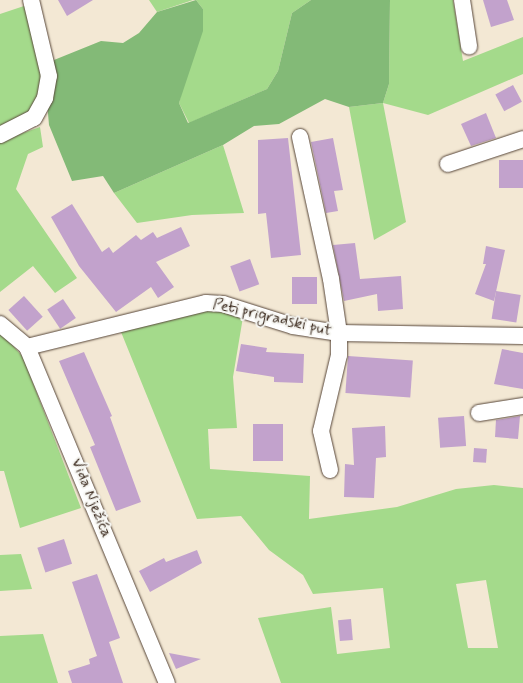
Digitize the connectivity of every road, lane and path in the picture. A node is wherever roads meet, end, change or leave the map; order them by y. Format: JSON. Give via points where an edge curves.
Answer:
{"nodes":[{"id":1,"x":31,"y":0,"type":"edge"},
{"id":2,"x":462,"y":0,"type":"edge"},
{"id":3,"x":469,"y":46,"type":"dead end"},
{"id":4,"x":0,"y":135,"type":"edge"},
{"id":5,"x":300,"y":137,"type":"dead end"},
{"id":6,"x":523,"y":139,"type":"edge"},
{"id":7,"x":448,"y":164,"type":"dead end"},
{"id":8,"x":0,"y":324,"type":"edge"},
{"id":9,"x":339,"y":333,"type":"junction"},
{"id":10,"x":523,"y":336,"type":"edge"},
{"id":11,"x":27,"y":347,"type":"junction"},
{"id":12,"x":523,"y":406,"type":"edge"},
{"id":13,"x":479,"y":413,"type":"dead end"},
{"id":14,"x":330,"y":470,"type":"dead end"},
{"id":15,"x":167,"y":683,"type":"edge"}],
"edges":[{"from":1,"to":4,"type":"street","via":[[49,76],[45,98],[34,118]]},
{"from":2,"to":3,"type":"street"},
{"from":5,"to":9,"type":"street","via":[[331,279]]},
{"from":6,"to":7,"type":"street"},
{"from":8,"to":11,"type":"street","name":"Vida Nježića"},
{"from":9,"to":10,"type":"street","name":"Peti prigradski put"},
{"from":9,"to":11,"type":"street","name":"Peti prigradski put","via":[[293,326],[223,304],[206,303]]},
{"from":9,"to":14,"type":"street","via":[[339,355],[321,431]]},
{"from":11,"to":15,"type":"street","name":"Vida Nježića"},
{"from":12,"to":13,"type":"street"}]}
